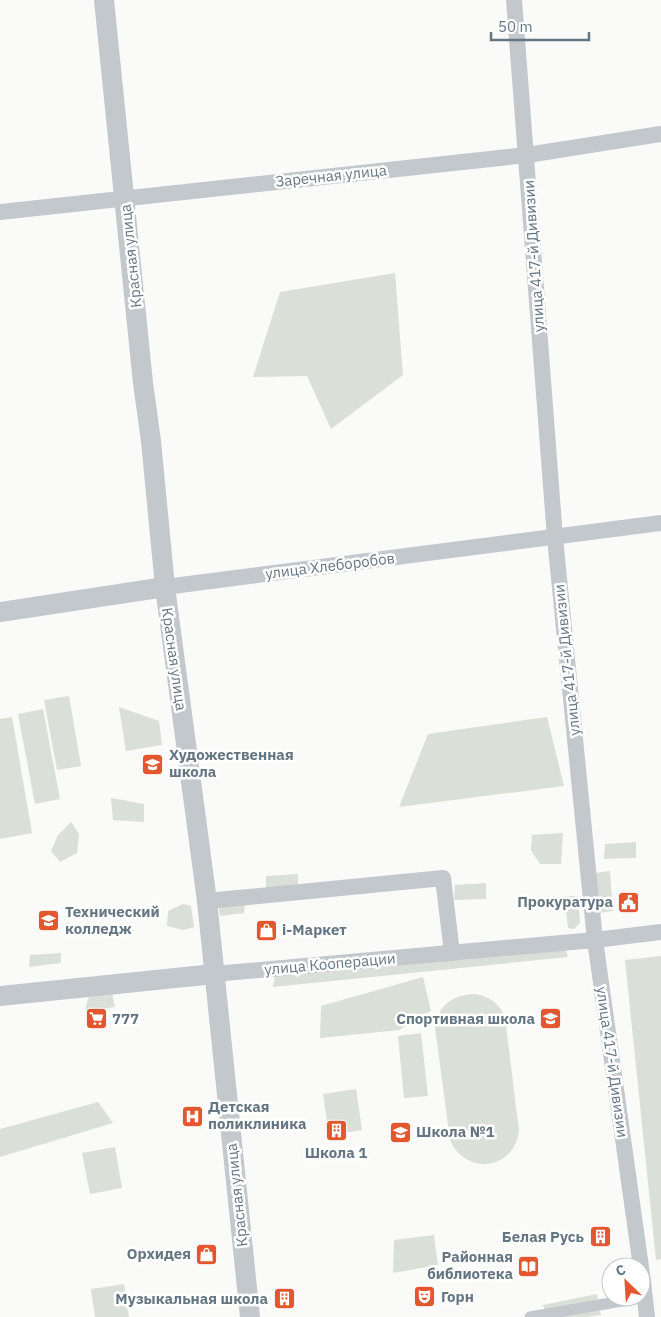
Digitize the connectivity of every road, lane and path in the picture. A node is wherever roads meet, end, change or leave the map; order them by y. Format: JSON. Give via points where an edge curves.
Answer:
{"nodes":[{"id":1,"x":104,"y":0,"type":"edge"},
{"id":2,"x":514,"y":0,"type":"edge"},
{"id":3,"x":661,"y":134,"type":"edge"},
{"id":4,"x":526,"y":155,"type":"junction"},
{"id":5,"x":124,"y":198,"type":"junction"},
{"id":6,"x":0,"y":212,"type":"edge"},
{"id":7,"x":661,"y":524,"type":"edge"},
{"id":8,"x":555,"y":538,"type":"junction"},
{"id":9,"x":165,"y":587,"type":"junction"},
{"id":10,"x":0,"y":612,"type":"edge"},
{"id":11,"x":206,"y":901,"type":"junction"},
{"id":12,"x":661,"y":932,"type":"edge"},
{"id":13,"x":595,"y":940,"type":"junction"},
{"id":14,"x":452,"y":953,"type":"junction"},
{"id":15,"x":214,"y":974,"type":"junction"},
{"id":16,"x":0,"y":996,"type":"edge"},
{"id":17,"x":653,"y":1296,"type":"edge"},
{"id":18,"x":250,"y":1317,"type":"edge"},
{"id":19,"x":530,"y":1317,"type":"edge"},
{"id":20,"x":647,"y":1317,"type":"edge"}],
"edges":[{"from":1,"to":5,"type":"street","name":"Красная улица"},
{"from":2,"to":4,"type":"street","name":"улица 417-й Дивизии"},
{"from":3,"to":4,"type":"street","name":"Заречная улица"},
{"from":4,"to":5,"type":"street","name":"Заречная улица"},
{"from":4,"to":8,"type":"street","name":"улица 417-й Дивизии"},
{"from":5,"to":6,"type":"street","name":"Заречная улица"},
{"from":5,"to":9,"type":"street","name":"Красная улица"},
{"from":7,"to":8,"type":"street","name":"улица Хлеборобов"},
{"from":8,"to":9,"type":"street","name":"улица Хлеборобов"},
{"from":8,"to":13,"type":"street","name":"улица 417-й Дивизии"},
{"from":9,"to":10,"type":"street","name":"улица Хлеборобов"},
{"from":9,"to":11,"type":"street","name":"Красная улица"},
{"from":11,"to":14,"type":"street","via":[[443,878]]},
{"from":11,"to":15,"type":"street","name":"Красная улица"},
{"from":12,"to":13,"type":"street","name":"улица Кооперации"},
{"from":13,"to":14,"type":"street","name":"улица Кооперации"},
{"from":13,"to":17,"type":"street","name":"улица 417-й Дивизии"},
{"from":14,"to":15,"type":"street","name":"улица Кооперации"},
{"from":15,"to":16,"type":"street","name":"улица Кооперации"},
{"from":15,"to":18,"type":"street","name":"Красная улица"},
{"from":17,"to":19,"type":"street"},
{"from":17,"to":20,"type":"street","name":"улица 417-й Дивизии"}]}
